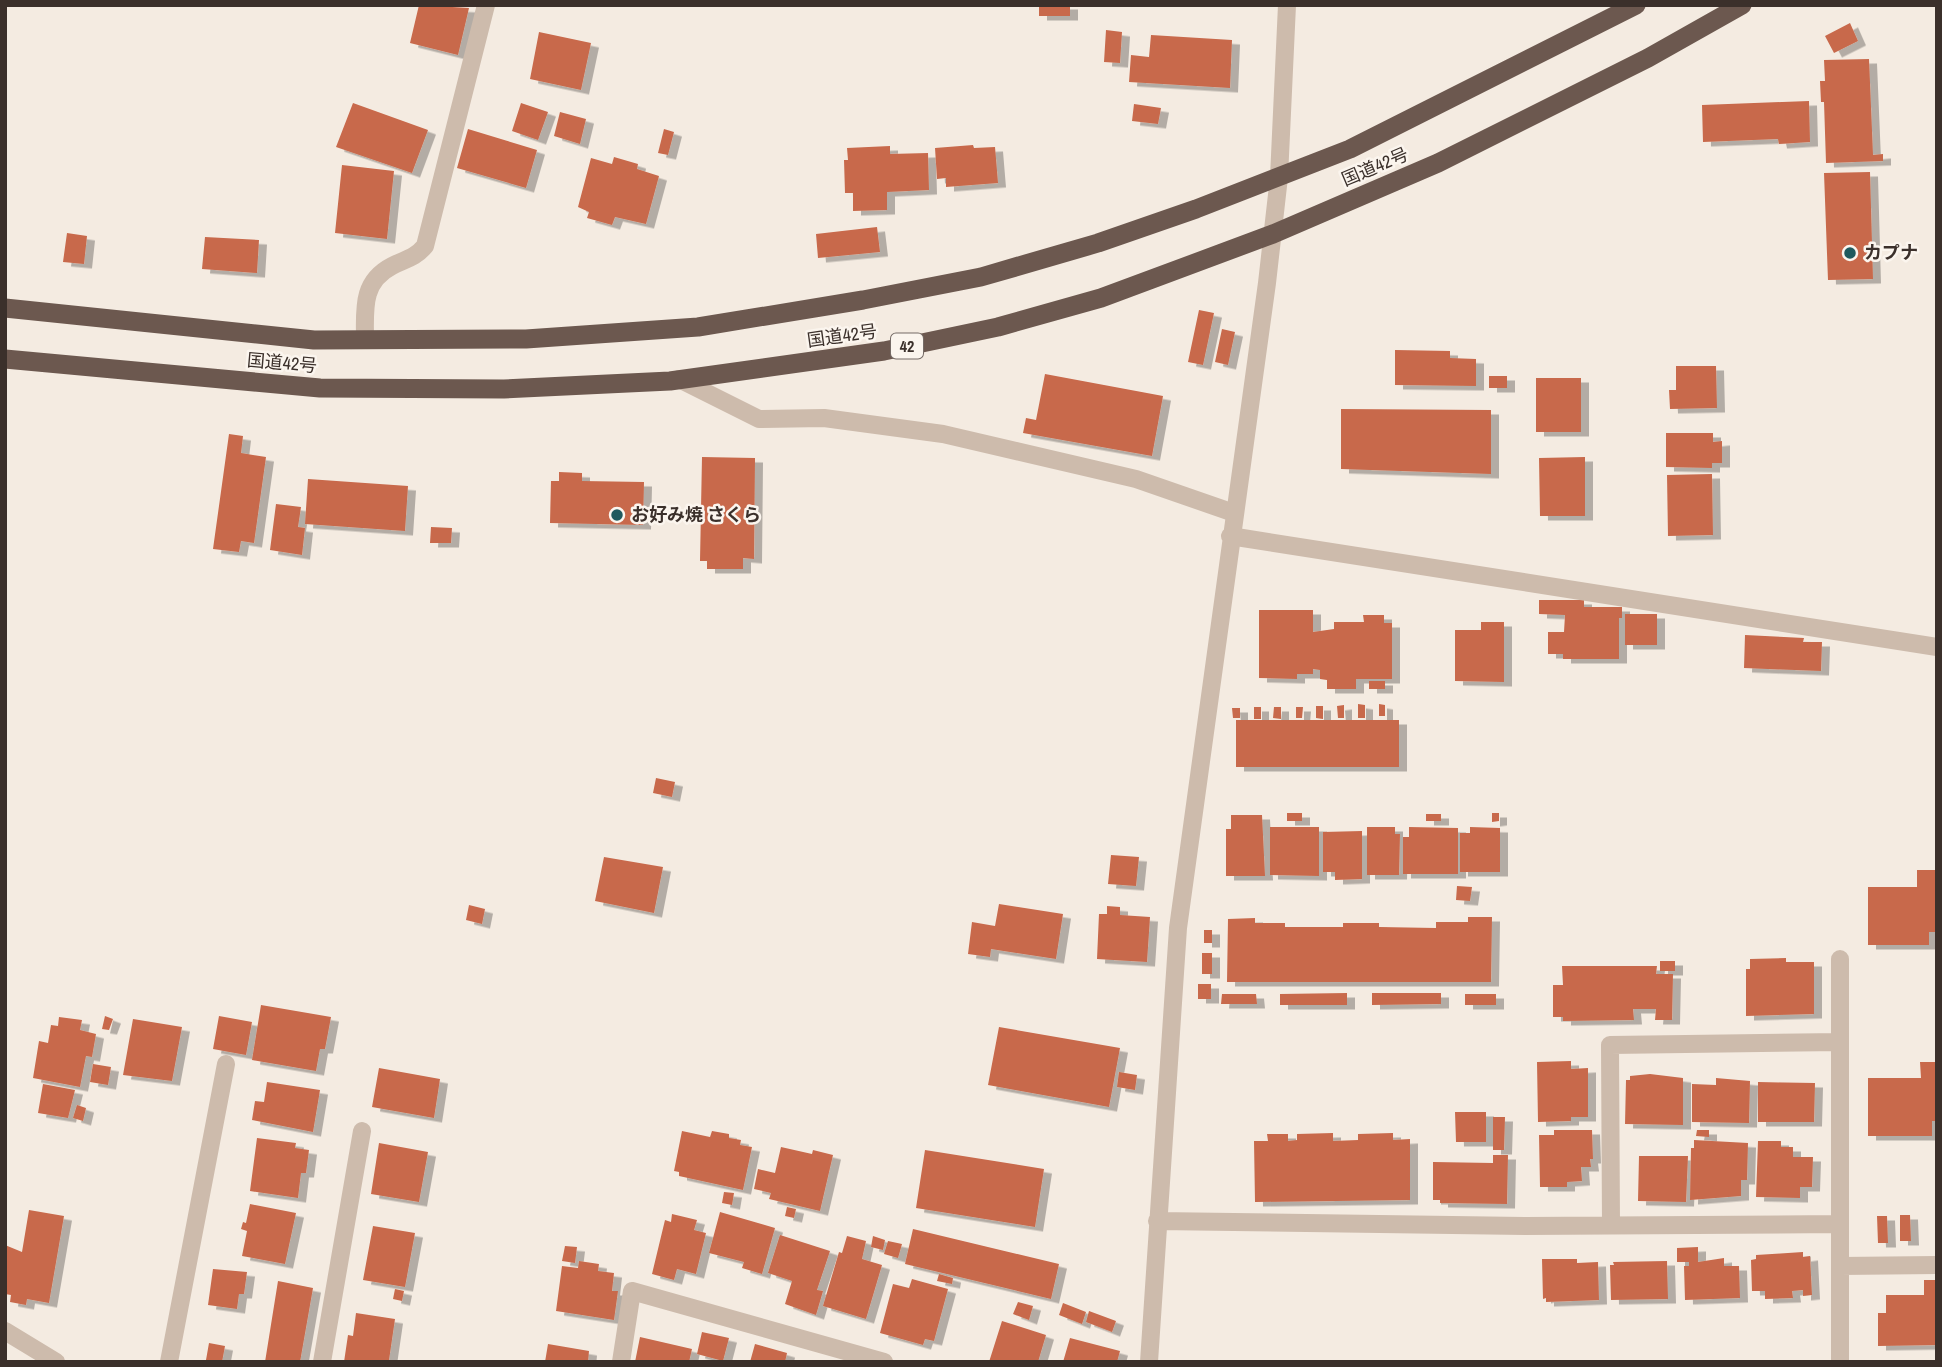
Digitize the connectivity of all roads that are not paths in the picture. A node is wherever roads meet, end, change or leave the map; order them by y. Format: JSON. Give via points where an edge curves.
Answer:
{"nodes":[{"id":1,"x":486,"y":5,"type":"edge"},
{"id":2,"x":1287,"y":5,"type":"edge"},
{"id":3,"x":1636,"y":5,"type":"edge"},
{"id":4,"x":1742,"y":5,"type":"edge"},
{"id":5,"x":1279,"y":177,"type":"junction"},
{"id":6,"x":1273,"y":234,"type":"junction"},
{"id":7,"x":5,"y":308,"type":"edge"},
{"id":8,"x":365,"y":339,"type":"junction"},
{"id":9,"x":5,"y":359,"type":"edge"},
{"id":10,"x":679,"y":379,"type":"junction"},
{"id":11,"x":1234,"y":513,"type":"junction"},
{"id":12,"x":1230,"y":536,"type":"junction"},
{"id":13,"x":1937,"y":647,"type":"edge"},
{"id":14,"x":1840,"y":959,"type":"dead end"},
{"id":15,"x":1840,"y":1042,"type":"junction"},
{"id":16,"x":226,"y":1064,"type":"dead end"},
{"id":17,"x":362,"y":1131,"type":"dead end"},
{"id":18,"x":1157,"y":1221,"type":"junction"},
{"id":19,"x":1840,"y":1224,"type":"junction"},
{"id":20,"x":1611,"y":1225,"type":"junction"},
{"id":21,"x":1937,"y":1265,"type":"edge"},
{"id":22,"x":1840,"y":1266,"type":"junction"},
{"id":23,"x":5,"y":1331,"type":"edge"},
{"id":24,"x":56,"y":1362,"type":"edge"},
{"id":25,"x":169,"y":1362,"type":"edge"},
{"id":26,"x":322,"y":1362,"type":"edge"},
{"id":27,"x":621,"y":1362,"type":"edge"},
{"id":28,"x":884,"y":1362,"type":"edge"},
{"id":29,"x":1149,"y":1362,"type":"edge"},
{"id":30,"x":1840,"y":1362,"type":"edge"}],
"edges":[{"from":1,"to":8,"type":"street","via":[[425,246],[415,257],[377,276],[365,295]]},
{"from":2,"to":5,"type":"street"},
{"from":3,"to":5,"type":"highway","name":"国道42号","via":[[1395,128]]},
{"from":4,"to":6,"type":"highway","name":"国道42号","number":"42","via":[[1438,163]]},
{"from":5,"to":6,"type":"street"},
{"from":5,"to":8,"type":"highway","name":"国道42号","via":[[1098,243],[981,277],[863,300],[685,328],[526,339]]},
{"from":6,"to":10,"type":"highway","name":"国道42号","number":"42","via":[[1101,298],[998,327],[884,351]]},
{"from":6,"to":11,"type":"street"},
{"from":7,"to":8,"type":"highway","name":"国道42号","via":[[314,340]]},
{"from":9,"to":10,"type":"highway","name":"国道42号","number":"42","via":[[320,388],[504,389]]},
{"from":10,"to":11,"type":"street","via":[[759,419],[824,418],[943,434],[1136,479]]},
{"from":11,"to":12,"type":"street"},
{"from":12,"to":13,"type":"street"},
{"from":12,"to":18,"type":"street","via":[[1178,928]]},
{"from":14,"to":15,"type":"street"},
{"from":15,"to":19,"type":"street"},
{"from":15,"to":20,"type":"street","via":[[1610,1045]]},
{"from":16,"to":25,"type":"street"},
{"from":17,"to":26,"type":"street"},
{"from":18,"to":20,"type":"street"},
{"from":18,"to":29,"type":"street"},
{"from":19,"to":20,"type":"street"},
{"from":19,"to":22,"type":"street"},
{"from":21,"to":22,"type":"street"},
{"from":22,"to":30,"type":"street"},
{"from":23,"to":24,"type":"street"},
{"from":27,"to":28,"type":"street","via":[[632,1291]]}]}
